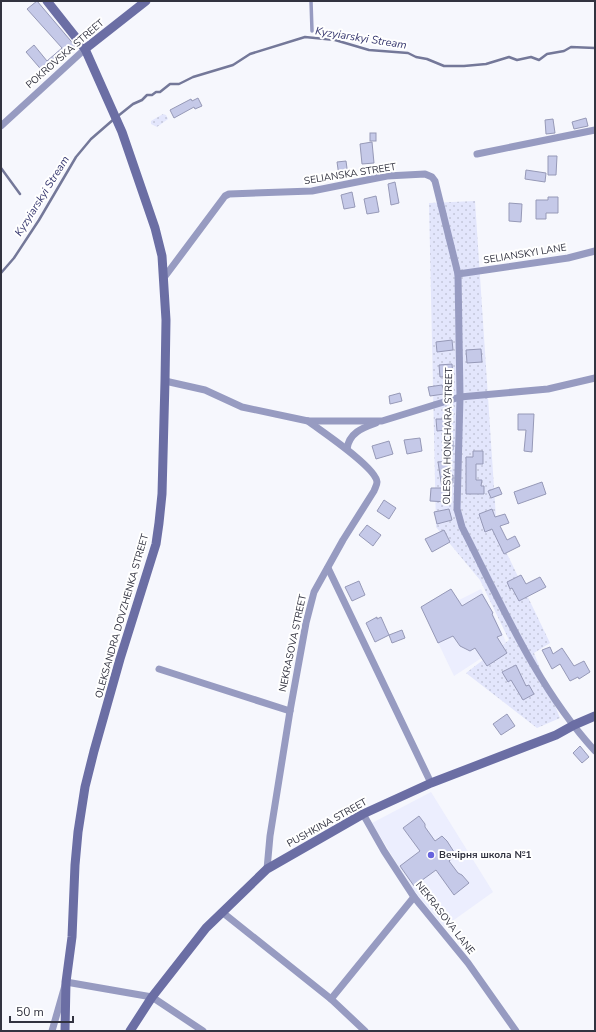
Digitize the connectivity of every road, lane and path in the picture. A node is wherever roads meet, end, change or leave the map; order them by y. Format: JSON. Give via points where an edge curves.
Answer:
{"nodes":[{"id":1,"x":47,"y":1,"type":"edge"},
{"id":2,"x":146,"y":1,"type":"edge"},
{"id":3,"x":311,"y":1,"type":"edge"},
{"id":4,"x":312,"y":31,"type":"dead end"},
{"id":5,"x":85,"y":49,"type":"junction"},
{"id":6,"x":1,"y":126,"type":"edge"},
{"id":7,"x":595,"y":130,"type":"edge"},
{"id":8,"x":477,"y":154,"type":"dead end"},
{"id":9,"x":435,"y":181,"type":"joint"},
{"id":10,"x":595,"y":251,"type":"edge"},
{"id":11,"x":458,"y":274,"type":"junction"},
{"id":12,"x":163,"y":279,"type":"junction"},
{"id":13,"x":595,"y":378,"type":"edge"},
{"id":14,"x":165,"y":381,"type":"junction"},
{"id":15,"x":460,"y":397,"type":"junction"},
{"id":16,"x":308,"y":421,"type":"junction"},
{"id":17,"x":382,"y":421,"type":"junction"},
{"id":18,"x":347,"y":449,"type":"junction"},
{"id":19,"x":328,"y":568,"type":"junction"},
{"id":20,"x":159,"y":669,"type":"dead end"},
{"id":21,"x":290,"y":711,"type":"junction"},
{"id":22,"x":595,"y":716,"type":"edge"},
{"id":23,"x":574,"y":725,"type":"junction"},
{"id":24,"x":595,"y":751,"type":"edge"},
{"id":25,"x":431,"y":783,"type":"junction"},
{"id":26,"x":363,"y":814,"type":"junction"},
{"id":27,"x":267,"y":869,"type":"junction"},
{"id":28,"x":414,"y":897,"type":"junction"},
{"id":29,"x":222,"y":912,"type":"junction"},
{"id":30,"x":66,"y":982,"type":"junction"},
{"id":31,"x":152,"y":997,"type":"junction"},
{"id":32,"x":332,"y":999,"type":"junction"},
{"id":33,"x":52,"y":1031,"type":"edge"},
{"id":34,"x":65,"y":1031,"type":"edge"},
{"id":35,"x":130,"y":1031,"type":"edge"},
{"id":36,"x":203,"y":1031,"type":"edge"},
{"id":37,"x":365,"y":1031,"type":"edge"},
{"id":38,"x":516,"y":1031,"type":"edge"}],
"edges":[{"from":1,"to":5,"type":"street","name":"OLEKSANDRA DOVZHENKA STREET"},
{"from":2,"to":5,"type":"street","name":"POKROVSKA STREET"},
{"from":3,"to":4,"type":"lane"},
{"from":5,"to":6,"type":"street","name":"POKROVSKA STREET"},
{"from":5,"to":12,"type":"street","name":"OLEKSANDRA DOVZHENKA STREET","via":[[122,132],[155,228],[162,256]]},
{"from":7,"to":8,"type":"street"},
{"from":9,"to":11,"type":"street","name":"OLESYA HONCHARA STREET"},
{"from":9,"to":12,"type":"street","name":"SELIANSKA STREET","via":[[425,174],[387,176],[312,191],[230,194],[225,196]]},
{"from":10,"to":11,"type":"street","name":"SELIANSKYI LANE","via":[[568,258]]},
{"from":11,"to":15,"type":"street","name":"OLESYA HONCHARA STREET"},
{"from":12,"to":14,"type":"street","name":"OLEKSANDRA DOVZHENKA STREET","via":[[166,320]]},
{"from":13,"to":15,"type":"street","via":[[548,389]]},
{"from":14,"to":16,"type":"street","via":[[205,390],[242,407]]},
{"from":14,"to":30,"type":"street","name":"OLEKSANDRA DOVZHENKA STREET","via":[[159,523],[153,552],[85,787],[78,832],[72,937]]},
{"from":15,"to":17,"type":"street"},
{"from":15,"to":23,"type":"street","name":"OLESYA HONCHARA STREET","via":[[457,509],[462,527],[529,658],[560,708]]},
{"from":16,"to":17,"type":"street"},
{"from":16,"to":18,"type":"street","name":"NEKRASOVA STREET"},
{"from":17,"to":18,"type":"street","via":[[358,431],[351,437]]},
{"from":18,"to":19,"type":"street","name":"NEKRASOVA STREET","via":[[374,474],[377,483]]},
{"from":19,"to":21,"type":"street","name":"NEKRASOVA STREET","via":[[314,592]]},
{"from":19,"to":25,"type":"street"},
{"from":20,"to":21,"type":"street"},
{"from":21,"to":27,"type":"street","name":"NEKRASOVA STREET"},
{"from":22,"to":23,"type":"street","name":"PUSHKINA STREET"},
{"from":23,"to":24,"type":"street","name":"OLESYA HONCHARA STREET"},
{"from":23,"to":25,"type":"street","name":"PUSHKINA STREET","via":[[556,735]]},
{"from":25,"to":26,"type":"street","name":"PUSHKINA STREET"},
{"from":26,"to":27,"type":"street","name":"PUSHKINA STREET"},
{"from":26,"to":28,"type":"street","name":"NEKRASOVA LANE"},
{"from":27,"to":29,"type":"street","name":"PUSHKINA STREET"},
{"from":28,"to":32,"type":"street"},
{"from":28,"to":38,"type":"street","name":"NEKRASOVA LANE","via":[[468,963]]},
{"from":29,"to":31,"type":"street","name":"PUSHKINA STREET","via":[[206,928]]},
{"from":29,"to":32,"type":"street"},
{"from":30,"to":31,"type":"street"},
{"from":30,"to":33,"type":"street"},
{"from":30,"to":34,"type":"street","name":"OLEKSANDRA DOVZHENKA STREET"},
{"from":31,"to":35,"type":"street","name":"PUSHKINA STREET"},
{"from":31,"to":36,"type":"street"},
{"from":32,"to":37,"type":"street"}]}
